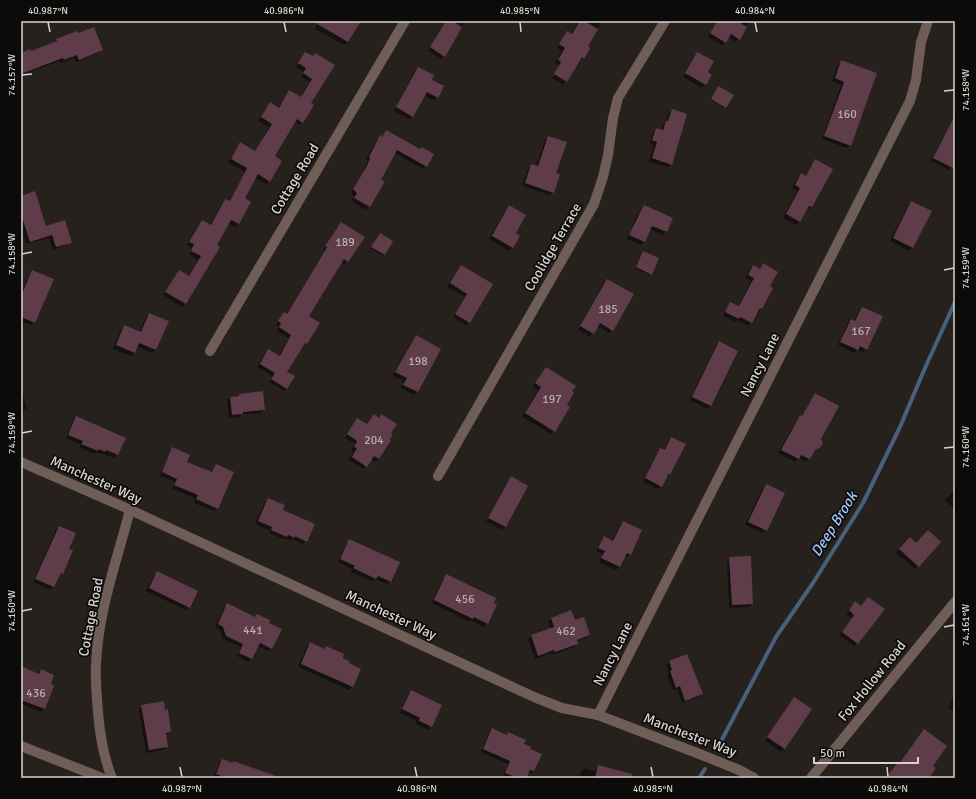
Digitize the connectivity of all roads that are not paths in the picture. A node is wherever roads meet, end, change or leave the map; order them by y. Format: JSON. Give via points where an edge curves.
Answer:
{"nodes":[{"id":1,"x":405,"y":21,"type":"edge"},
{"id":2,"x":664,"y":21,"type":"edge"},
{"id":3,"x":928,"y":21,"type":"edge"},
{"id":4,"x":210,"y":351,"type":"dead end"},
{"id":5,"x":21,"y":462,"type":"edge"},
{"id":6,"x":438,"y":476,"type":"dead end"},
{"id":7,"x":130,"y":510,"type":"junction"},
{"id":8,"x":955,"y":602,"type":"edge"},
{"id":9,"x":946,"y":612,"type":"junction"},
{"id":10,"x":955,"y":618,"type":"edge"},
{"id":11,"x":598,"y":715,"type":"junction"},
{"id":12,"x":21,"y":746,"type":"edge"},
{"id":13,"x":102,"y":778,"type":"edge"},
{"id":14,"x":112,"y":778,"type":"edge"},
{"id":15,"x":754,"y":778,"type":"edge"},
{"id":16,"x":812,"y":778,"type":"edge"}],
"edges":[{"from":1,"to":4,"type":"street","name":"Cottage Road"},
{"from":2,"to":6,"type":"street","name":"Coolidge Terrace","via":[[618,98],[608,155],[594,204]]},
{"from":3,"to":11,"type":"street","name":"Nancy Lane","via":[[921,42],[916,80],[910,101]]},
{"from":5,"to":7,"type":"street","name":"Manchester Way"},
{"from":7,"to":11,"type":"street","name":"Manchester Way","via":[[534,697],[562,708]]},
{"from":7,"to":14,"type":"street","name":"Cottage Road","via":[[103,613],[96,665],[100,732],[105,760]]},
{"from":8,"to":9,"type":"street","name":"Fox Hollow Road"},
{"from":9,"to":10,"type":"street"},
{"from":9,"to":16,"type":"street","name":"Fox Hollow Road"},
{"from":11,"to":15,"type":"street","name":"Manchester Way"},
{"from":12,"to":13,"type":"street"}]}
